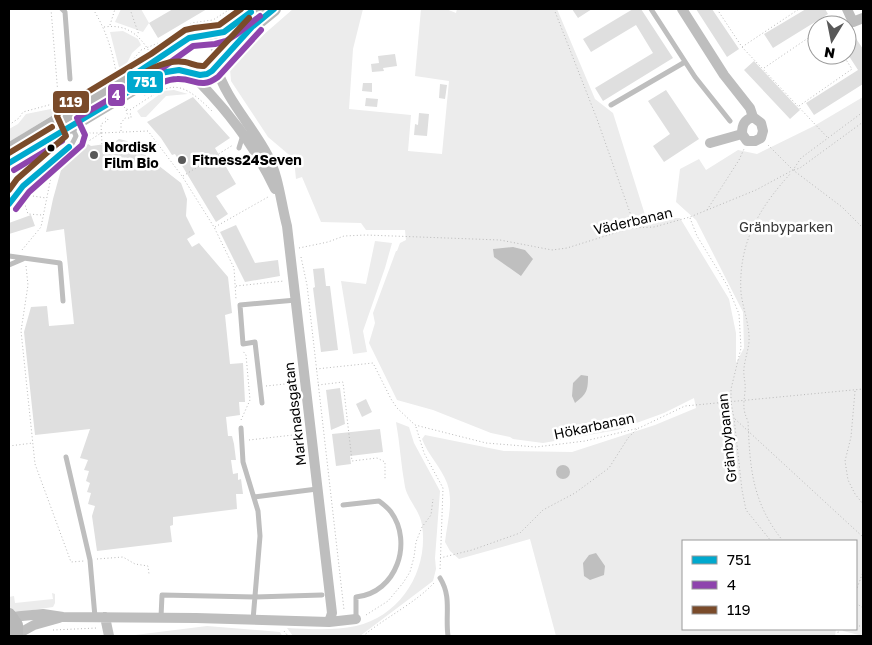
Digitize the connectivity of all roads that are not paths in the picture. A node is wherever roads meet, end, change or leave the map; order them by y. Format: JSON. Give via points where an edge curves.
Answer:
{"nodes":[{"id":1,"x":62,"y":9,"type":"edge"},
{"id":2,"x":254,"y":9,"type":"edge"},
{"id":3,"x":274,"y":9,"type":"edge"},
{"id":4,"x":651,"y":9,"type":"edge"},
{"id":5,"x":682,"y":9,"type":"edge"},
{"id":6,"x":861,"y":9,"type":"edge"},
{"id":7,"x":847,"y":10,"type":"edge"},
{"id":8,"x":863,"y":13,"type":"edge"},
{"id":9,"x":863,"y":18,"type":"edge"},
{"id":10,"x":201,"y":35,"type":"junction"},
{"id":11,"x":184,"y":42,"type":"junction"},
{"id":12,"x":685,"y":62,"type":"junction"},
{"id":13,"x":217,"y":64,"type":"junction"},
{"id":14,"x":189,"y":72,"type":"junction"},
{"id":15,"x":70,"y":79,"type":"dead end"},
{"id":16,"x":611,"y":105,"type":"dead end"},
{"id":17,"x":753,"y":117,"type":"junction"},
{"id":18,"x":68,"y":121,"type":"junction"},
{"id":19,"x":730,"y":121,"type":"dead end"},
{"id":20,"x":243,"y":135,"type":"junction"},
{"id":21,"x":745,"y":138,"type":"junction"},
{"id":22,"x":710,"y":143,"type":"dead end"},
{"id":23,"x":240,"y":147,"type":"road end"},
{"id":24,"x":9,"y":150,"type":"edge"},
{"id":25,"x":9,"y":163,"type":"edge"},
{"id":26,"x":280,"y":202,"type":"junction"},
{"id":27,"x":9,"y":204,"type":"edge"},
{"id":28,"x":9,"y":256,"type":"edge"},
{"id":29,"x":23,"y":257,"type":"junction"},
{"id":30,"x":9,"y":265,"type":"edge"},
{"id":31,"x":291,"y":300,"type":"junction"},
{"id":32,"x":63,"y":301,"type":"dead end"},
{"id":33,"x":262,"y":403,"type":"dead end"},
{"id":34,"x":241,"y":428,"type":"road end"},
{"id":35,"x":66,"y":457,"type":"dead end"},
{"id":36,"x":318,"y":489,"type":"junction"},
{"id":37,"x":254,"y":497,"type":"junction"},
{"id":38,"x":342,"y":505,"type":"dead end"},
{"id":39,"x":440,"y":578,"type":"road end"},
{"id":40,"x":322,"y":595,"type":"dead end"},
{"id":41,"x":255,"y":597,"type":"junction"},
{"id":42,"x":10,"y":616,"type":"edge"},
{"id":43,"x":63,"y":617,"type":"junction"},
{"id":44,"x":161,"y":617,"type":"junction"},
{"id":45,"x":356,"y":619,"type":"joint"},
{"id":46,"x":253,"y":620,"type":"junction"},
{"id":47,"x":329,"y":622,"type":"junction"},
{"id":48,"x":104,"y":625,"type":"edge"},
{"id":49,"x":16,"y":636,"type":"edge"},
{"id":50,"x":448,"y":636,"type":"edge"}],
"edges":[{"from":1,"to":15,"type":"lane","via":[[65,12]]},
{"from":2,"to":10,"type":"main road","via":[[224,32]]},
{"from":3,"to":13,"type":"main road"},
{"from":4,"to":12,"type":"lane"},
{"from":5,"to":17,"type":"street"},
{"from":6,"to":8,"type":"street"},
{"from":7,"to":9,"type":"street","via":[[853,22]]},
{"from":10,"to":11,"type":"main road"},
{"from":10,"to":13,"type":"main road","via":[[216,45]]},
{"from":11,"to":14,"type":"main road","via":[[179,57]]},
{"from":11,"to":18,"type":"main road"},
{"from":12,"to":16,"type":"lane"},
{"from":12,"to":19,"type":"lane"},
{"from":13,"to":14,"type":"main road","via":[[208,74]]},
{"from":13,"to":26,"type":"street","name":"Marknadsgatan","via":[[226,91],[268,155],[275,171]]},
{"from":14,"to":18,"type":"main road","via":[[160,73]]},
{"from":14,"to":20,"type":"street","name":"Marknadsgatan","via":[[221,104]]},
{"from":17,"to":21,"type":"street","via":[[742,127]]},
{"from":17,"to":21,"type":"street","via":[[761,123],[761,138],[755,142]]},
{"from":18,"to":24,"type":"main road"},
{"from":18,"to":25,"type":"main road"},
{"from":18,"to":27,"type":"lane","via":[[76,136],[72,144],[23,186]]},
{"from":20,"to":23,"type":"lane"},
{"from":20,"to":26,"type":"street","name":"Marknadsgatan"},
{"from":21,"to":22,"type":"street"},
{"from":26,"to":31,"type":"street","name":"Marknadsgatan","via":[[287,226]]},
{"from":28,"to":29,"type":"lane"},
{"from":29,"to":30,"type":"lane"},
{"from":29,"to":32,"type":"lane","via":[[60,263]]},
{"from":31,"to":33,"type":"lane","via":[[240,306],[243,344],[255,342]]},
{"from":31,"to":36,"type":"street","name":"Marknadsgatan"},
{"from":34,"to":37,"type":"lane","via":[[243,462]]},
{"from":35,"to":48,"type":"lane"},
{"from":36,"to":37,"type":"lane"},
{"from":36,"to":47,"type":"street","name":"Marknadsgatan","via":[[332,613]]},
{"from":37,"to":41,"type":"lane","via":[[260,536]]},
{"from":38,"to":45,"type":"lane","via":[[379,501],[390,511],[401,541],[400,557],[391,578],[376,591],[356,597]]},
{"from":39,"to":50,"type":"lane","via":[[446,587]]},
{"from":40,"to":41,"type":"lane"},
{"from":41,"to":44,"type":"lane","via":[[162,595]]},
{"from":41,"to":46,"type":"lane"},
{"from":42,"to":43,"type":"street","via":[[43,614]]},
{"from":42,"to":49,"type":"main road","via":[[16,625]]},
{"from":43,"to":48,"type":"street"},
{"from":43,"to":49,"type":"street","via":[[34,625]]},
{"from":44,"to":46,"type":"street"},
{"from":44,"to":48,"type":"street"},
{"from":45,"to":47,"type":"street"},
{"from":46,"to":47,"type":"street"}]}
